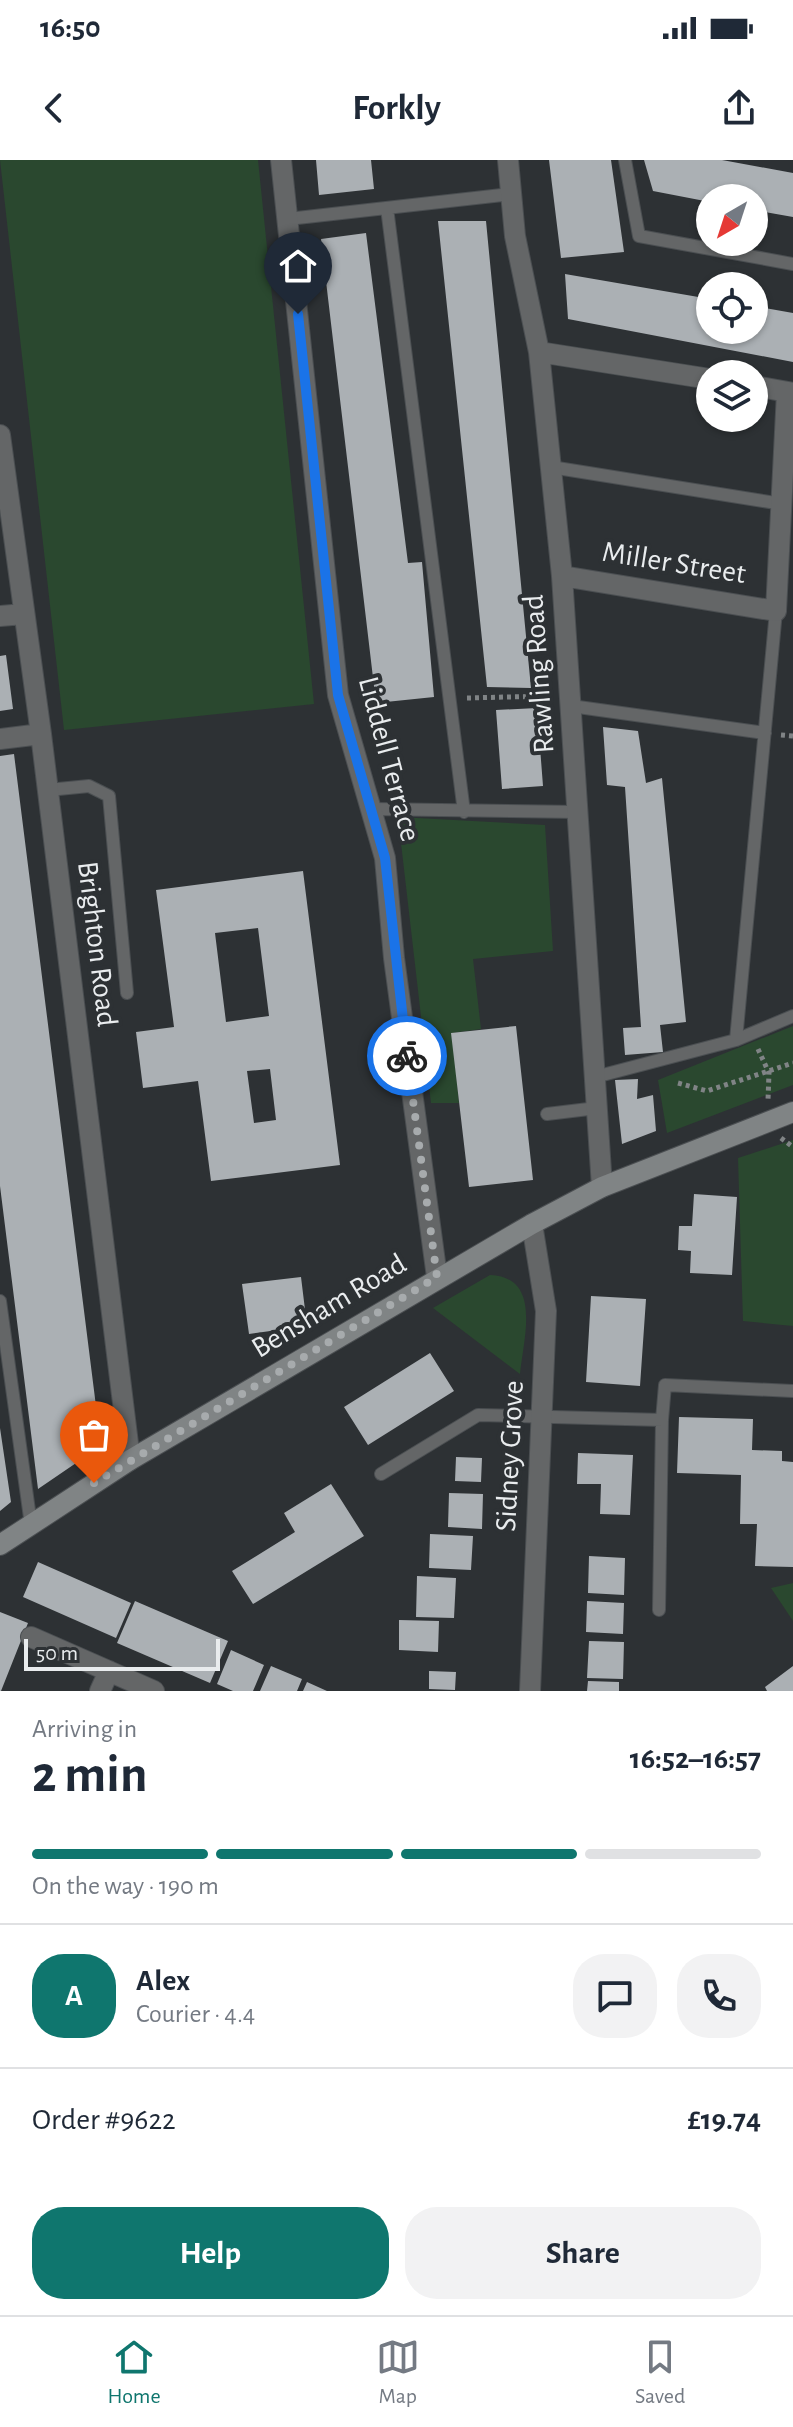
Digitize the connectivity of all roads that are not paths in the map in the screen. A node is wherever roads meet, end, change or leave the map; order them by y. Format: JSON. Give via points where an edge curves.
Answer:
{"nodes":[{"id":1,"x":281,"y":160,"type":"edge"},
{"id":2,"x":508,"y":160,"type":"edge"},
{"id":3,"x":625,"y":160,"type":"edge"},
{"id":4,"x":511,"y":194,"type":"junction"},
{"id":5,"x":387,"y":208,"type":"junction"},
{"id":6,"x":288,"y":219,"type":"junction"},
{"id":7,"x":793,"y":264,"type":"edge"},
{"id":8,"x":539,"y":352,"type":"junction"},
{"id":9,"x":696,"y":377,"type":"edge"},
{"id":10,"x":768,"y":388,"type":"edge"},
{"id":11,"x":790,"y":392,"type":"edge"},
{"id":12,"x":0,"y":435,"type":"edge"},
{"id":13,"x":551,"y":467,"type":"junction"},
{"id":14,"x":782,"y":504,"type":"junction"},
{"id":15,"x":562,"y":576,"type":"junction"},
{"id":16,"x":776,"y":611,"type":"junction"},
{"id":17,"x":24,"y":614,"type":"junction"},
{"id":18,"x":0,"y":616,"type":"edge"},
{"id":19,"x":571,"y":701,"type":"junction"},
{"id":20,"x":765,"y":733,"type":"junction"},
{"id":21,"x":41,"y":734,"type":"junction"},
{"id":22,"x":0,"y":739,"type":"edge"},
{"id":23,"x":48,"y":790,"type":"junction"},
{"id":24,"x":371,"y":809,"type":"junction"},
{"id":25,"x":464,"y":812,"type":"junction"},
{"id":26,"x":578,"y":812,"type":"junction"},
{"id":27,"x":127,"y":993,"type":"dead end"},
{"id":28,"x":793,"y":1016,"type":"edge"},
{"id":29,"x":736,"y":1040,"type":"junction"},
{"id":30,"x":595,"y":1077,"type":"junction"},
{"id":31,"x":597,"y":1108,"type":"junction"},
{"id":32,"x":793,"y":1112,"type":"edge"},
{"id":33,"x":547,"y":1114,"type":"dead end"},
{"id":34,"x":602,"y":1187,"type":"junction"},
{"id":35,"x":532,"y":1224,"type":"junction"},
{"id":36,"x":437,"y":1277,"type":"junction"},
{"id":37,"x":0,"y":1301,"type":"edge"},
{"id":38,"x":793,"y":1391,"type":"edge"},
{"id":39,"x":542,"y":1415,"type":"junction"},
{"id":40,"x":662,"y":1420,"type":"junction"},
{"id":41,"x":130,"y":1460,"type":"junction"},
{"id":42,"x":381,"y":1474,"type":"dead end"},
{"id":43,"x":31,"y":1525,"type":"junction"},
{"id":44,"x":0,"y":1545,"type":"edge"},
{"id":45,"x":659,"y":1610,"type":"dead end"},
{"id":46,"x":31,"y":1637,"type":"dead end"},
{"id":47,"x":109,"y":1671,"type":"junction"},
{"id":48,"x":100,"y":1691,"type":"edge"},
{"id":49,"x":154,"y":1691,"type":"edge"},
{"id":50,"x":530,"y":1691,"type":"edge"}],
"edges":[{"from":1,"to":6,"type":"street","name":"Liddell Terrace"},
{"from":2,"to":4,"type":"street","name":"Rawling Road"},
{"from":3,"to":7,"type":"lane","via":[[639,236]]},
{"from":4,"to":5,"type":"lane"},
{"from":4,"to":8,"type":"street","name":"Rawling Road"},
{"from":5,"to":6,"type":"lane"},
{"from":5,"to":25,"type":"lane"},
{"from":6,"to":24,"type":"street","name":"Liddell Terrace","via":[[338,695]]},
{"from":8,"to":9,"type":"street"},
{"from":8,"to":13,"type":"street","name":"Rawling Road"},
{"from":10,"to":11,"type":"street"},
{"from":11,"to":14,"type":"street"},
{"from":12,"to":17,"type":"street","name":"Brighton Road"},
{"from":13,"to":14,"type":"lane"},
{"from":13,"to":15,"type":"street","name":"Rawling Road"},
{"from":14,"to":16,"type":"street"},
{"from":15,"to":16,"type":"street","name":"Miller Street"},
{"from":15,"to":19,"type":"street","name":"Rawling Road"},
{"from":16,"to":20,"type":"lane"},
{"from":17,"to":18,"type":"street"},
{"from":17,"to":21,"type":"street","name":"Brighton Road"},
{"from":19,"to":20,"type":"lane"},
{"from":19,"to":26,"type":"street","name":"Rawling Road"},
{"from":20,"to":29,"type":"lane"},
{"from":21,"to":22,"type":"street"},
{"from":21,"to":23,"type":"street","name":"Brighton Road"},
{"from":23,"to":27,"type":"lane","via":[[89,786],[109,796]]},
{"from":23,"to":41,"type":"street","name":"Brighton Road"},
{"from":24,"to":25,"type":"lane"},
{"from":24,"to":36,"type":"street","name":"Liddell Terrace","via":[[385,858]]},
{"from":25,"to":26,"type":"lane"},
{"from":26,"to":30,"type":"street","name":"Rawling Road"},
{"from":28,"to":29,"type":"lane"},
{"from":29,"to":30,"type":"lane"},
{"from":30,"to":31,"type":"street","name":"Rawling Road"},
{"from":31,"to":33,"type":"lane"},
{"from":31,"to":34,"type":"street","name":"Rawling Road"},
{"from":32,"to":34,"type":"main road","name":"Bensham Road"},
{"from":34,"to":35,"type":"main road","name":"Bensham Road"},
{"from":35,"to":36,"type":"main road","name":"Bensham Road"},
{"from":35,"to":39,"type":"street","name":"Sidney Grove","via":[[546,1311]]},
{"from":36,"to":41,"type":"main road","name":"Bensham Road"},
{"from":37,"to":43,"type":"lane"},
{"from":38,"to":40,"type":"lane","via":[[665,1385]]},
{"from":39,"to":40,"type":"lane"},
{"from":39,"to":42,"type":"lane","via":[[478,1415]]},
{"from":39,"to":50,"type":"street","name":"Sidney Grove"},
{"from":40,"to":45,"type":"lane"},
{"from":41,"to":43,"type":"main road","name":"Bensham Road"},
{"from":43,"to":44,"type":"main road","name":"Bensham Road"},
{"from":46,"to":47,"type":"street"},
{"from":47,"to":48,"type":"street"},
{"from":47,"to":49,"type":"street"}]}
